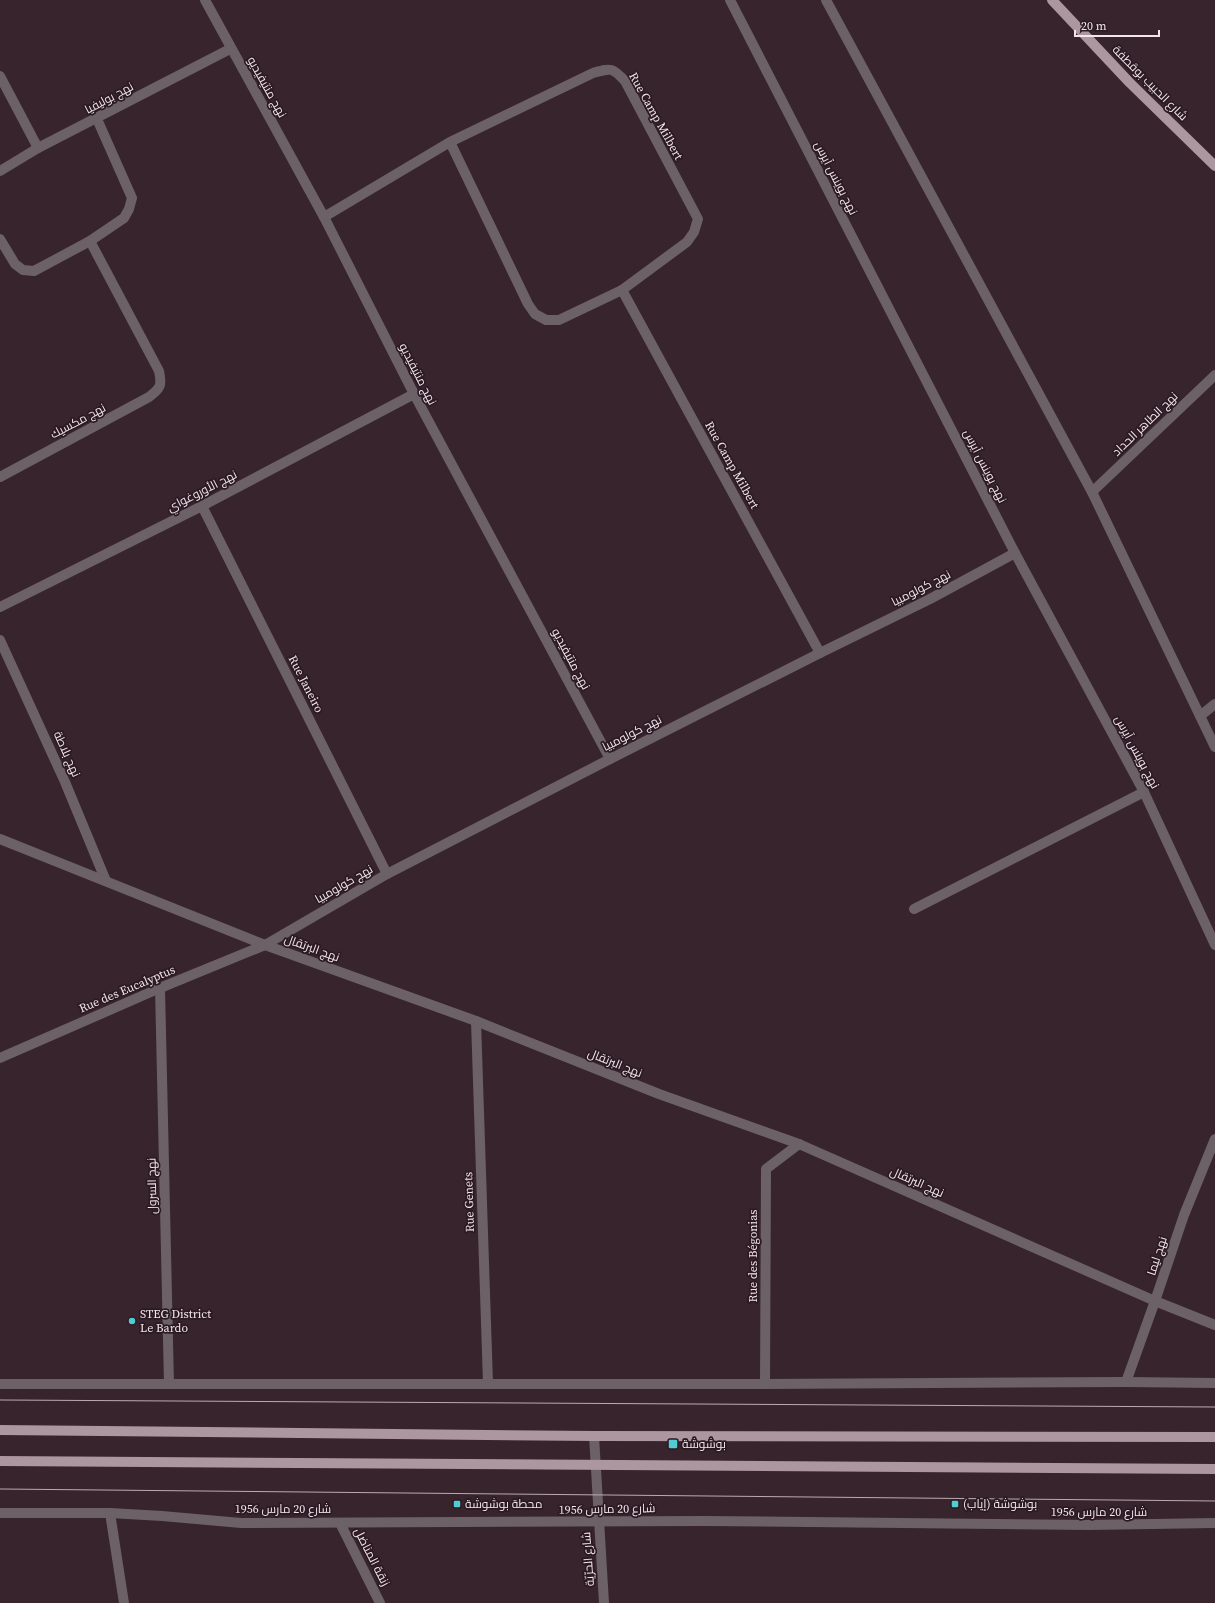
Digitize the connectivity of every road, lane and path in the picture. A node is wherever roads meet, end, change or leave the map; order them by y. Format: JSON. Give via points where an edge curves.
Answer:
{"nodes":[{"id":1,"x":205,"y":0,"type":"edge"},
{"id":2,"x":730,"y":0,"type":"edge"},
{"id":3,"x":826,"y":0,"type":"edge"},
{"id":4,"x":1052,"y":0,"type":"edge"},
{"id":5,"x":230,"y":49,"type":"junction"},
{"id":6,"x":0,"y":76,"type":"edge"},
{"id":7,"x":97,"y":119,"type":"junction"},
{"id":8,"x":450,"y":142,"type":"junction"},
{"id":9,"x":38,"y":148,"type":"junction"},
{"id":10,"x":1215,"y":166,"type":"edge"},
{"id":11,"x":0,"y":171,"type":"edge"},
{"id":12,"x":324,"y":217,"type":"junction"},
{"id":13,"x":0,"y":238,"type":"edge"},
{"id":14,"x":90,"y":241,"type":"junction"},
{"id":15,"x":622,"y":290,"type":"junction"},
{"id":16,"x":1215,"y":375,"type":"edge"},
{"id":17,"x":414,"y":394,"type":"junction"},
{"id":18,"x":0,"y":477,"type":"edge"},
{"id":19,"x":1092,"y":492,"type":"junction"},
{"id":20,"x":202,"y":506,"type":"junction"},
{"id":21,"x":1014,"y":552,"type":"junction"},
{"id":22,"x":0,"y":608,"type":"edge"},
{"id":23,"x":0,"y":640,"type":"edge"},
{"id":24,"x":820,"y":653,"type":"junction"},
{"id":25,"x":1215,"y":704,"type":"edge"},
{"id":26,"x":1200,"y":716,"type":"junction"},
{"id":27,"x":1215,"y":747,"type":"edge"},
{"id":28,"x":610,"y":759,"type":"junction"},
{"id":29,"x":1144,"y":792,"type":"junction"},
{"id":30,"x":0,"y":839,"type":"edge"},
{"id":31,"x":387,"y":874,"type":"junction"},
{"id":32,"x":106,"y":881,"type":"junction"},
{"id":33,"x":914,"y":909,"type":"dead end"},
{"id":34,"x":265,"y":945,"type":"junction"},
{"id":35,"x":1215,"y":945,"type":"edge"},
{"id":36,"x":160,"y":988,"type":"junction"},
{"id":37,"x":476,"y":1021,"type":"junction"},
{"id":38,"x":0,"y":1058,"type":"edge"},
{"id":39,"x":1215,"y":1139,"type":"edge"},
{"id":40,"x":799,"y":1144,"type":"junction"},
{"id":41,"x":1155,"y":1302,"type":"junction"},
{"id":42,"x":1215,"y":1325,"type":"edge"},
{"id":43,"x":1126,"y":1382,"type":"junction"},
{"id":44,"x":488,"y":1383,"type":"junction"},
{"id":45,"x":1215,"y":1383,"type":"edge"},
{"id":46,"x":0,"y":1384,"type":"edge"},
{"id":47,"x":169,"y":1384,"type":"junction"},
{"id":48,"x":765,"y":1384,"type":"junction"},
{"id":49,"x":0,"y":1430,"type":"edge"},
{"id":50,"x":594,"y":1436,"type":"junction"},
{"id":51,"x":1215,"y":1437,"type":"edge"},
{"id":52,"x":0,"y":1461,"type":"edge"},
{"id":53,"x":596,"y":1466,"type":"junction"},
{"id":54,"x":1215,"y":1469,"type":"edge"},
{"id":55,"x":0,"y":1513,"type":"edge"},
{"id":56,"x":110,"y":1513,"type":"junction"},
{"id":57,"x":599,"y":1522,"type":"junction"},
{"id":58,"x":340,"y":1523,"type":"junction"},
{"id":59,"x":1215,"y":1524,"type":"edge"},
{"id":60,"x":124,"y":1603,"type":"edge"},
{"id":61,"x":380,"y":1603,"type":"edge"},
{"id":62,"x":604,"y":1603,"type":"edge"}],
"edges":[{"from":1,"to":5,"type":"street","name":"نهج منتيفيديو"},
{"from":2,"to":21,"type":"street","name":"نهج بوينس آيرس"},
{"from":3,"to":19,"type":"street"},
{"from":4,"to":10,"type":"main road","name":"شارع الحبيب بوقطفة","via":[[1130,83]]},
{"from":5,"to":7,"type":"street","name":"نهج بوليفيا"},
{"from":5,"to":12,"type":"street","name":"نهج منتيفيديو"},
{"from":6,"to":9,"type":"street"},
{"from":7,"to":9,"type":"street","name":"نهج بوليفيا"},
{"from":7,"to":14,"type":"street","via":[[132,198],[124,218]]},
{"from":8,"to":12,"type":"street","name":"Rue Camp Milbert"},
{"from":8,"to":15,"type":"street","name":"Rue Camp Milbert","via":[[535,314],[546,320],[559,320]]},
{"from":8,"to":15,"type":"street","name":"Rue Camp Milbert","via":[[593,73],[606,69],[615,71],[624,81],[698,219],[694,232],[687,242]]},
{"from":9,"to":11,"type":"street","name":"نهج بوليفيا"},
{"from":12,"to":17,"type":"street","name":"نهج منتيفيديو"},
{"from":13,"to":14,"type":"street","via":[[15,264],[23,270],[34,271]]},
{"from":14,"to":18,"type":"street","name":"نهج مكسيك","via":[[159,371],[161,382],[158,390],[150,397]]},
{"from":15,"to":24,"type":"street","name":"Rue Camp Milbert"},
{"from":16,"to":19,"type":"street","name":"نهج الطاهر الحداد"},
{"from":17,"to":20,"type":"street","name":"نهج الأوروغواي"},
{"from":17,"to":28,"type":"street","name":"نهج منتيفيديو"},
{"from":19,"to":26,"type":"street"},
{"from":20,"to":22,"type":"street","name":"نهج الأوروغواي"},
{"from":20,"to":31,"type":"street","name":"Rue Janeiro"},
{"from":21,"to":24,"type":"street","name":"نهج كولومبيا","via":[[930,599]]},
{"from":21,"to":29,"type":"street","name":"نهج بوينس آيرس"},
{"from":23,"to":32,"type":"street","name":"نهج بلاطة","via":[[65,782]]},
{"from":24,"to":28,"type":"street","name":"نهج كولومبيا"},
{"from":25,"to":26,"type":"street"},
{"from":26,"to":27,"type":"street"},
{"from":28,"to":31,"type":"street","name":"نهج كولومبيا"},
{"from":29,"to":33,"type":"street"},
{"from":29,"to":35,"type":"street","name":"نهج بوينس آيرس"},
{"from":30,"to":32,"type":"street","name":"نهج البرتقال"},
{"from":31,"to":34,"type":"street","name":"نهج كولومبيا"},
{"from":32,"to":34,"type":"street","name":"نهج البرتقال"},
{"from":34,"to":36,"type":"street","name":"Rue des Eucalyptus"},
{"from":34,"to":37,"type":"street","name":"نهج البرتقال"},
{"from":36,"to":38,"type":"street","name":"Rue des Eucalyptus"},
{"from":36,"to":47,"type":"street","name":"نهج السرول"},
{"from":37,"to":40,"type":"street","name":"نهج البرتقال","via":[[659,1094]]},
{"from":37,"to":44,"type":"street","name":"Rue Genets"},
{"from":39,"to":41,"type":"street","name":"نهج ليما","via":[[1184,1215]]},
{"from":40,"to":41,"type":"street","name":"نهج البرتقال"},
{"from":40,"to":48,"type":"street","name":"Rue des Bégonias","via":[[766,1169]]},
{"from":41,"to":42,"type":"street","name":"نهج البرتقال"},
{"from":41,"to":43,"type":"street","name":"نهج ليما"},
{"from":43,"to":45,"type":"street"},
{"from":43,"to":48,"type":"street"},
{"from":44,"to":47,"type":"street"},
{"from":44,"to":48,"type":"street"},
{"from":46,"to":47,"type":"street"},
{"from":49,"to":50,"type":"main road"},
{"from":50,"to":51,"type":"main road"},
{"from":50,"to":53,"type":"street","name":"شارع الحرّيّة"},
{"from":52,"to":53,"type":"main road"},
{"from":53,"to":54,"type":"main road"},
{"from":53,"to":57,"type":"street","name":"شارع الحرّيّة"},
{"from":55,"to":56,"type":"street","name":"شارع 20 مارس 1956"},
{"from":56,"to":58,"type":"street","name":"شارع 20 مارس 1956","via":[[241,1523]]},
{"from":56,"to":60,"type":"street"},
{"from":57,"to":58,"type":"street","name":"شارع 20 مارس 1956"},
{"from":57,"to":59,"type":"street","name":"شارع 20 مارس 1956"},
{"from":57,"to":62,"type":"street","name":"شارع الحرّيّة"},
{"from":58,"to":61,"type":"street","name":"زنقة المناضل"}]}
